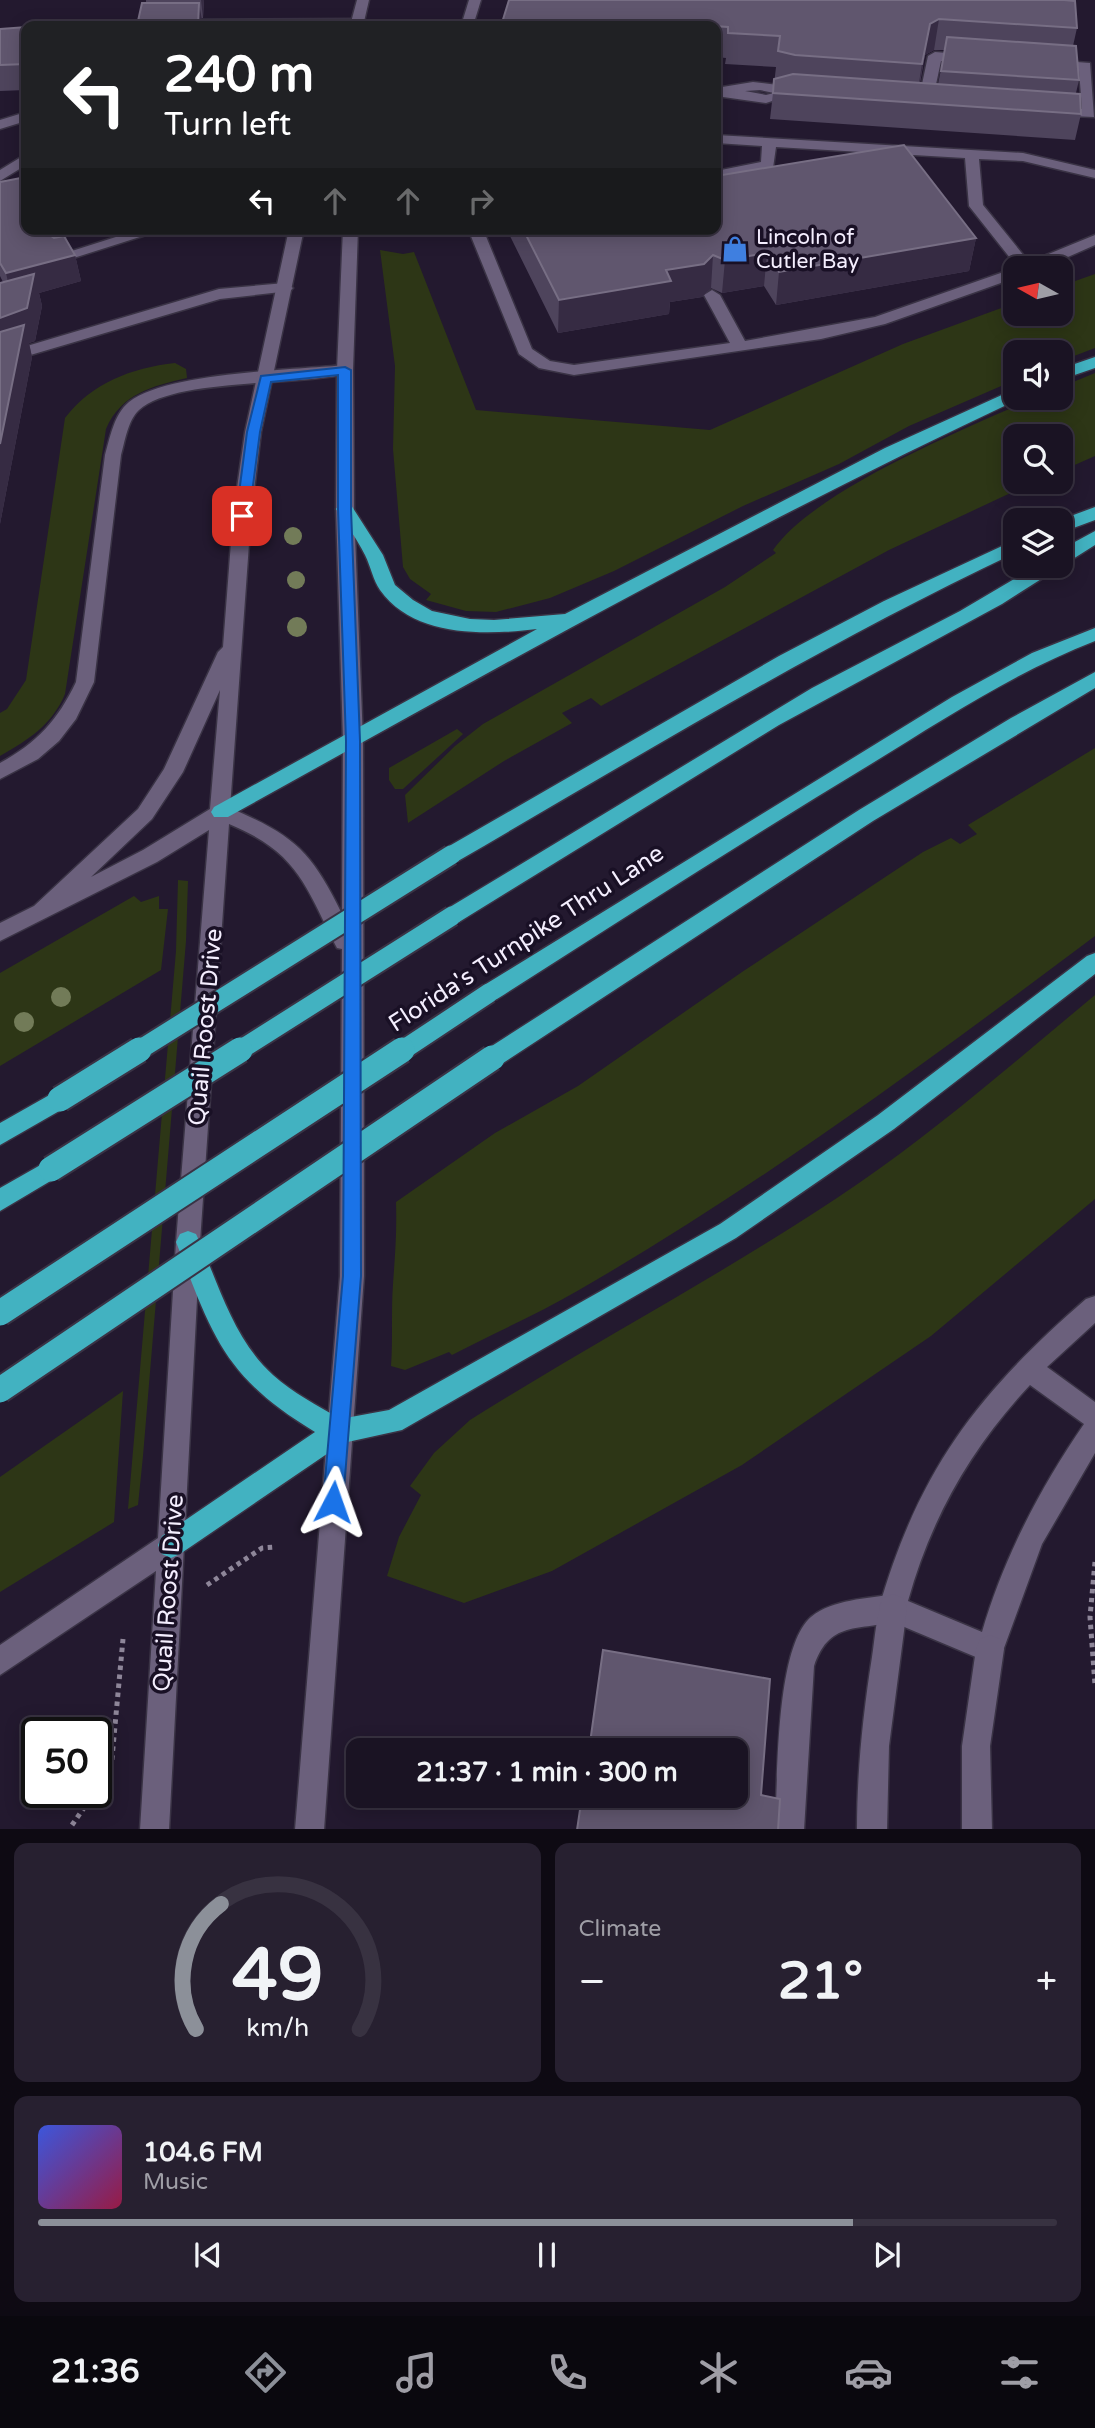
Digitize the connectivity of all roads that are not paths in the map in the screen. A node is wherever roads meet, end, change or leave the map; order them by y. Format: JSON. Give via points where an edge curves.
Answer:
{"nodes":[{"id":1,"x":363,"y":0,"type":"edge"},
{"id":2,"x":475,"y":0,"type":"edge"},
{"id":3,"x":359,"y":21,"type":"edge"},
{"id":4,"x":469,"y":21,"type":"edge"},
{"id":5,"x":989,"y":60,"type":"edge"},
{"id":6,"x":1030,"y":62,"type":"edge"},
{"id":7,"x":721,"y":91,"type":"edge"},
{"id":8,"x":797,"y":94,"type":"edge"},
{"id":9,"x":925,"y":103,"type":"edge"},
{"id":10,"x":1035,"y":110,"type":"edge"},
{"id":11,"x":21,"y":118,"type":"edge"},
{"id":12,"x":0,"y":125,"type":"edge"},
{"id":13,"x":721,"y":139,"type":"edge"},
{"id":14,"x":769,"y":143,"type":"junction"},
{"id":15,"x":972,"y":155,"type":"junction"},
{"id":16,"x":21,"y":162,"type":"edge"},
{"id":17,"x":721,"y":174,"type":"edge"},
{"id":18,"x":1095,"y":174,"type":"edge"},
{"id":19,"x":0,"y":177,"type":"edge"},
{"id":20,"x":129,"y":235,"type":"edge"},
{"id":21,"x":296,"y":235,"type":"edge"},
{"id":22,"x":351,"y":235,"type":"edge"},
{"id":23,"x":477,"y":235,"type":"edge"},
{"id":24,"x":1095,"y":240,"type":"edge"},
{"id":25,"x":1017,"y":256,"type":"edge"},
{"id":26,"x":1056,"y":256,"type":"edge"},
{"id":27,"x":61,"y":257,"type":"edge"},
{"id":28,"x":1003,"y":277,"type":"edge"},
{"id":29,"x":285,"y":288,"type":"junction"},
{"id":30,"x":712,"y":295,"type":"edge"},
{"id":31,"x":740,"y":346,"type":"junction"},
{"id":32,"x":0,"y":359,"type":"edge"},
{"id":33,"x":1095,"y":362,"type":"edge"},
{"id":34,"x":345,"y":370,"type":"junction"},
{"id":35,"x":1073,"y":370,"type":"edge"},
{"id":36,"x":266,"y":379,"type":"junction"},
{"id":37,"x":1003,"y":400,"type":"edge"},
{"id":38,"x":345,"y":509,"type":"junction"},
{"id":39,"x":1095,"y":513,"type":"edge"},
{"id":40,"x":1073,"y":522,"type":"edge"},
{"id":41,"x":1095,"y":537,"type":"edge"},
{"id":42,"x":1073,"y":551,"type":"edge"},
{"id":43,"x":1003,"y":552,"type":"edge"},
{"id":44,"x":1032,"y":578,"type":"edge"},
{"id":45,"x":574,"y":617,"type":"junction"},
{"id":46,"x":1095,"y":634,"type":"edge"},
{"id":47,"x":234,"y":637,"type":"junction"},
{"id":48,"x":1095,"y":679,"type":"edge"},
{"id":49,"x":353,"y":741,"type":"junction"},
{"id":50,"x":0,"y":772,"type":"edge"},
{"id":51,"x":221,"y":813,"type":"junction"},
{"id":52,"x":42,"y":910,"type":"junction"},
{"id":53,"x":0,"y":933,"type":"edge"},
{"id":54,"x":354,"y":961,"type":"junction"},
{"id":55,"x":1095,"y":962,"type":"edge"},
{"id":56,"x":0,"y":1135,"type":"edge"},
{"id":57,"x":0,"y":1201,"type":"edge"},
{"id":58,"x":188,"y":1242,"type":"junction"},
{"id":59,"x":1095,"y":1307,"type":"edge"},
{"id":60,"x":0,"y":1312,"type":"edge"},
{"id":61,"x":1028,"y":1369,"type":"junction"},
{"id":62,"x":0,"y":1390,"type":"edge"},
{"id":63,"x":1095,"y":1417,"type":"edge"},
{"id":64,"x":1095,"y":1431,"type":"edge"},
{"id":65,"x":338,"y":1432,"type":"junction"},
{"id":66,"x":171,"y":1545,"type":"junction"},
{"id":67,"x":893,"y":1608,"type":"junction"},
{"id":68,"x":990,"y":1649,"type":"junction"},
{"id":69,"x":0,"y":1661,"type":"edge"},
{"id":70,"x":154,"y":1829,"type":"edge"},
{"id":71,"x":309,"y":1829,"type":"edge"},
{"id":72,"x":789,"y":1829,"type":"edge"},
{"id":73,"x":872,"y":1829,"type":"edge"},
{"id":74,"x":977,"y":1829,"type":"edge"}],
"edges":[{"from":1,"to":3,"type":"main road"},
{"from":2,"to":4,"type":"main road"},
{"from":5,"to":9,"type":"main road","via":[[935,56]]},
{"from":6,"to":10,"type":"main road","via":[[1085,66],[1089,114]]},
{"from":7,"to":8,"type":"main road","via":[[766,99]]},
{"from":11,"to":12,"type":"main road"},
{"from":13,"to":14,"type":"main road"},
{"from":14,"to":15,"type":"main road"},
{"from":14,"to":17,"type":"main road","via":[[768,164]]},
{"from":15,"to":18,"type":"main road","via":[[1023,157]]},
{"from":15,"to":25,"type":"main road","via":[[976,206]]},
{"from":16,"to":19,"type":"main road"},
{"from":20,"to":27,"type":"main road"},
{"from":21,"to":29,"type":"main road","name":"Quail Roost Drive"},
{"from":22,"to":34,"type":"main road"},
{"from":23,"to":31,"type":"main road","via":[[525,351],[537,363],[582,371]]},
{"from":24,"to":26,"type":"main road"},
{"from":28,"to":31,"type":"main road","via":[[879,321]]},
{"from":29,"to":32,"type":"main road","via":[[219,294]]},
{"from":29,"to":36,"type":"main road","name":"Quail Roost Drive"},
{"from":30,"to":31,"type":"main road"},
{"from":33,"to":35,"type":"highway"},
{"from":34,"to":36,"type":"main road"},
{"from":34,"to":38,"type":"main road"},
{"from":36,"to":47,"type":"main road","name":"Quail Roost Drive","via":[[247,470]]},
{"from":36,"to":50,"type":"main road","via":[[191,387],[135,405],[123,423],[113,455],[85,682],[71,718],[37,752]]},
{"from":37,"to":45,"type":"highway"},
{"from":38,"to":45,"type":"highway","via":[[375,557],[387,587],[412,609],[479,626]]},
{"from":38,"to":49,"type":"main road"},
{"from":39,"to":40,"type":"highway"},
{"from":41,"to":42,"type":"highway"},
{"from":43,"to":56,"type":"highway","bridge":true,"via":[[786,661],[451,855]]},
{"from":44,"to":57,"type":"highway","bridge":true,"via":[[723,749]]},
{"from":45,"to":49,"type":"highway"},
{"from":46,"to":60,"type":"highway","name":"Florida's Turnpike Thru Lane","bridge":true,"via":[[1067,644],[952,706],[738,836]]},
{"from":47,"to":51,"type":"main road","name":"Quail Roost Drive"},
{"from":47,"to":52,"type":"main road","via":[[173,772],[145,814]]},
{"from":48,"to":62,"type":"highway","bridge":true,"via":[[885,803],[492,1058]]},
{"from":49,"to":51,"type":"highway"},
{"from":49,"to":54,"type":"main road"},
{"from":51,"to":52,"type":"main road","via":[[150,856]]},
{"from":51,"to":54,"type":"main road","via":[[288,846],[309,872]]},
{"from":51,"to":58,"type":"main road","name":"Quail Roost Drive"},
{"from":52,"to":53,"type":"main road"},
{"from":54,"to":65,"type":"main road","via":[[352,1276]]},
{"from":55,"to":65,"type":"highway","via":[[886,1122],[728,1231],[393,1420]]},
{"from":58,"to":65,"type":"highway","via":[[231,1344],[280,1395]]},
{"from":58,"to":66,"type":"main road","name":"Quail Roost Drive"},
{"from":59,"to":61,"type":"main road"},
{"from":61,"to":63,"type":"main road"},
{"from":61,"to":67,"type":"main road","via":[[956,1457],[912,1545]]},
{"from":64,"to":68,"type":"main road","via":[[1036,1525],[1005,1594]]},
{"from":65,"to":66,"type":"highway"},
{"from":65,"to":71,"type":"main road"},
{"from":66,"to":69,"type":"main road"},
{"from":66,"to":70,"type":"main road","name":"Quail Roost Drive"},
{"from":67,"to":68,"type":"main road"},
{"from":67,"to":72,"type":"main road","via":[[821,1624],[807,1640],[800,1666]]},
{"from":67,"to":73,"type":"main road","via":[[878,1696]]},
{"from":68,"to":74,"type":"main road","via":[[976,1745]]}]}
